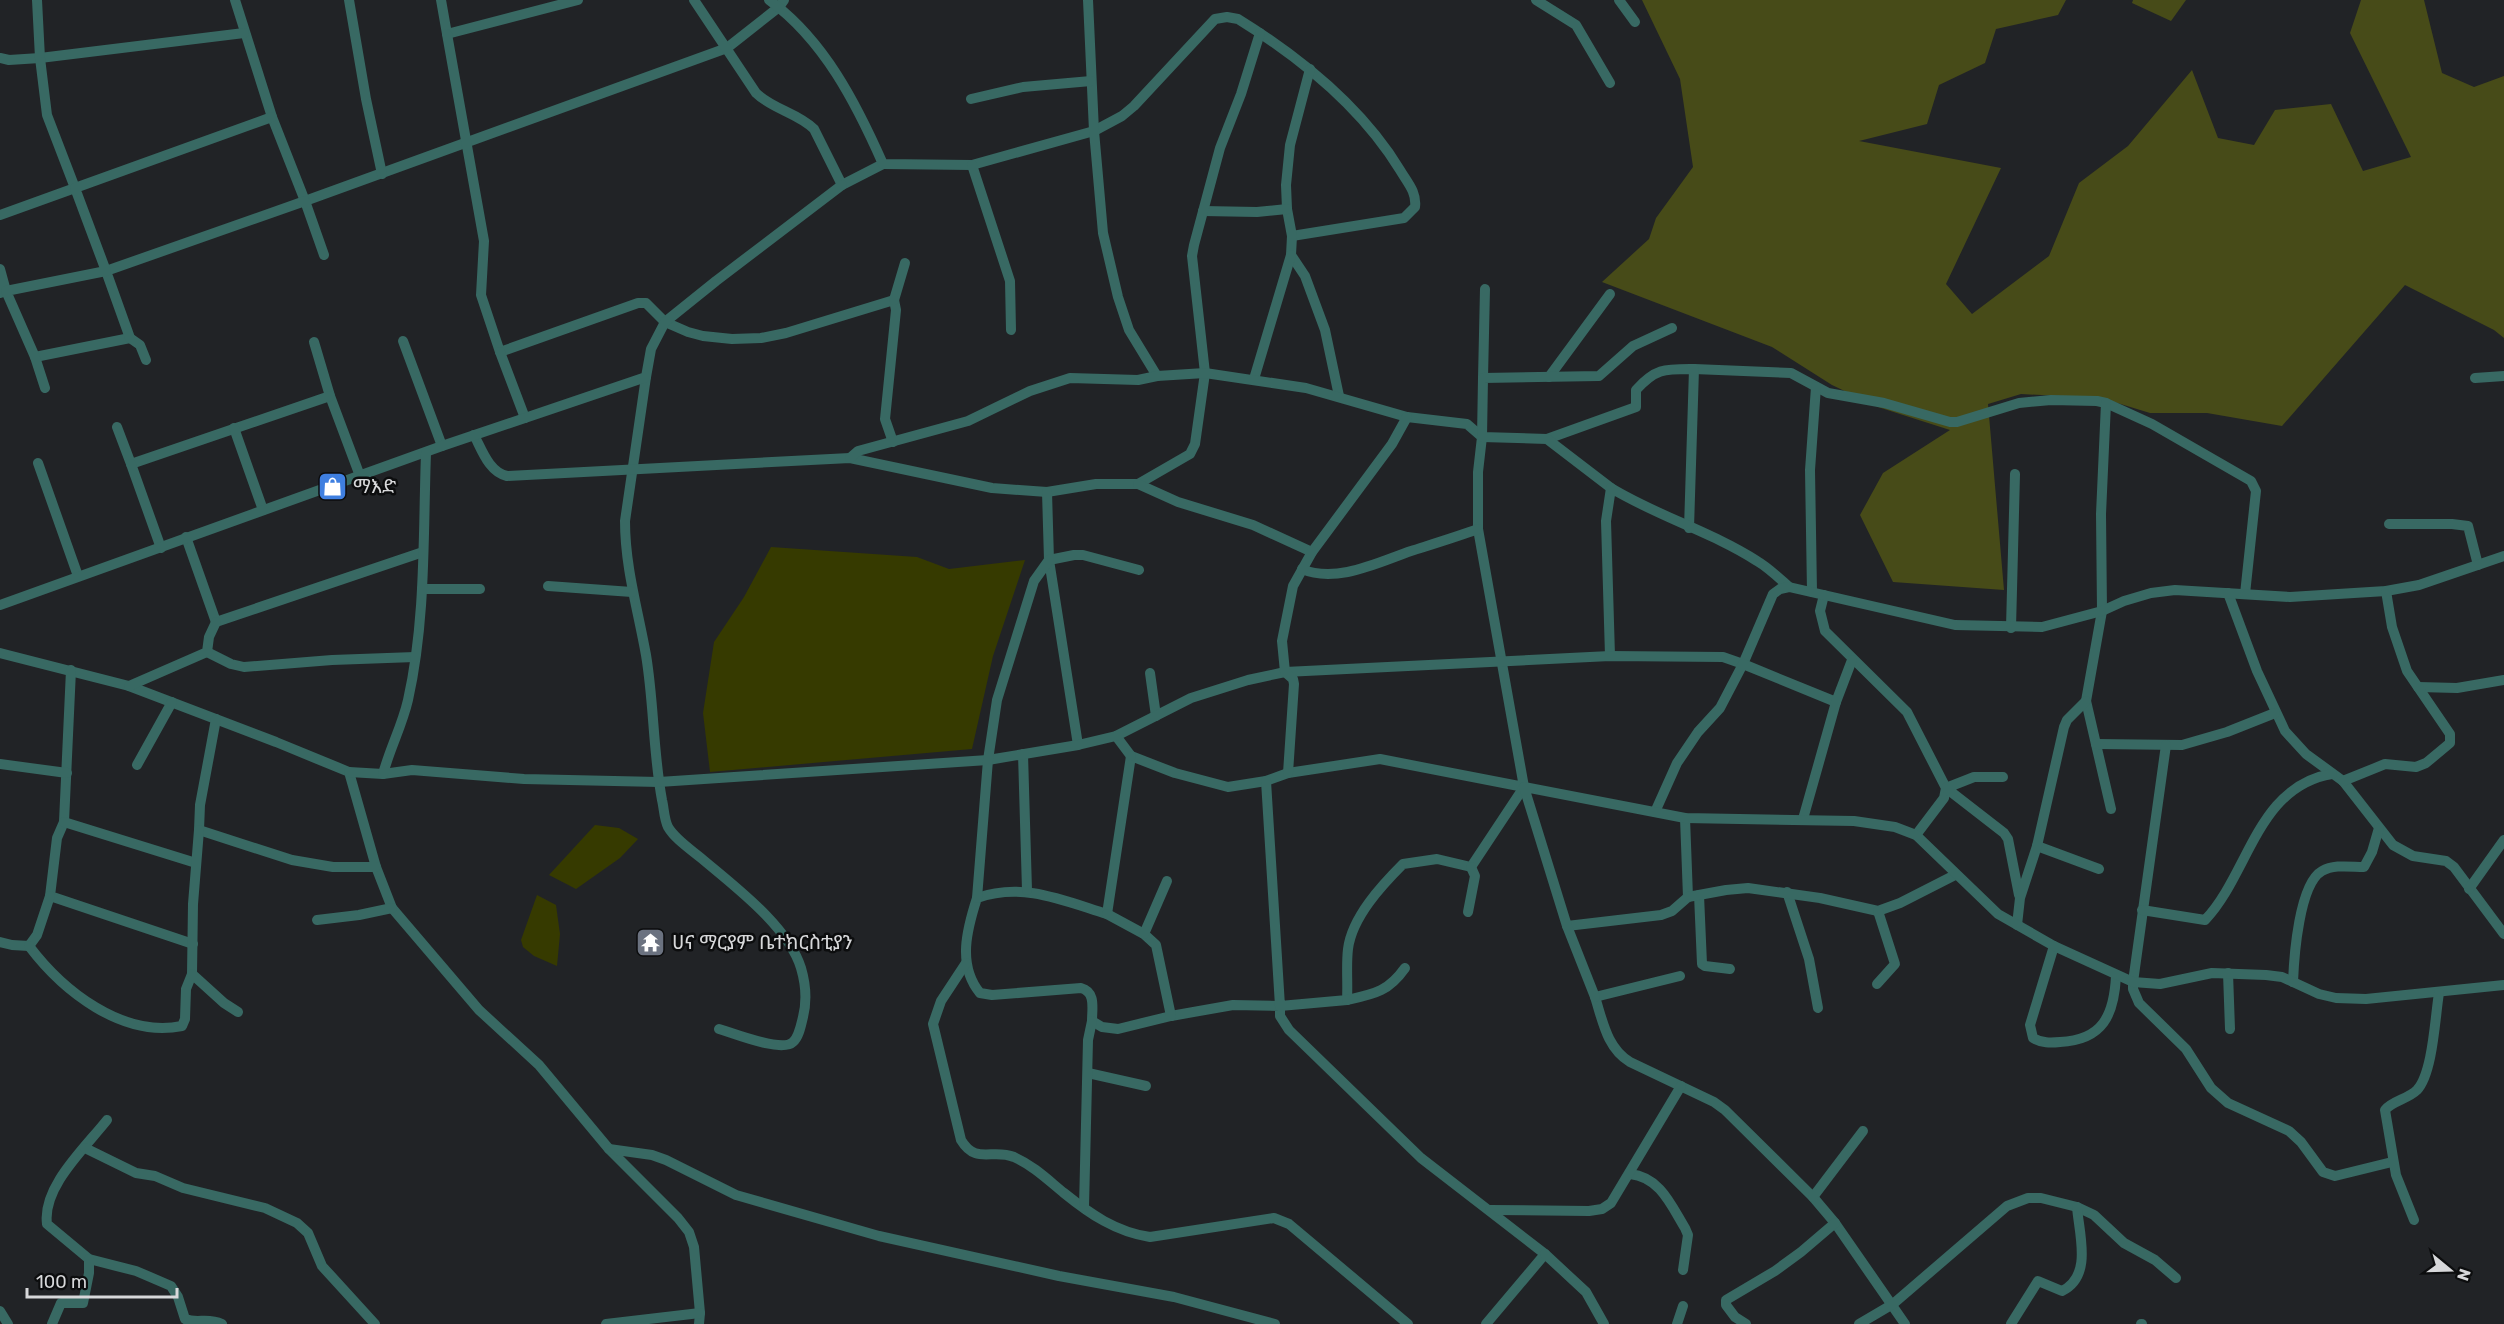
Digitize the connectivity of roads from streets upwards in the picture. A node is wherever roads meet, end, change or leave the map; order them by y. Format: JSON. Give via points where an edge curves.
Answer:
{"nodes":[{"id":1,"x":37,"y":0,"type":"edge"},
{"id":2,"x":235,"y":0,"type":"edge"},
{"id":3,"x":349,"y":0,"type":"edge"},
{"id":4,"x":441,"y":0,"type":"edge"},
{"id":5,"x":578,"y":0,"type":"edge"},
{"id":6,"x":694,"y":0,"type":"edge"},
{"id":7,"x":769,"y":0,"type":"edge"},
{"id":8,"x":1088,"y":0,"type":"edge"},
{"id":9,"x":1620,"y":0,"type":"edge"},
{"id":10,"x":1540,"y":1,"type":"edge"},
{"id":11,"x":781,"y":4,"type":"edge"},
{"id":12,"x":1635,"y":22,"type":"dead end"},
{"id":13,"x":244,"y":33,"type":"junction"},
{"id":14,"x":1260,"y":33,"type":"junction"},
{"id":15,"x":447,"y":34,"type":"junction"},
{"id":16,"x":727,"y":48,"type":"junction"},
{"id":17,"x":0,"y":58,"type":"edge"},
{"id":18,"x":40,"y":58,"type":"junction"},
{"id":19,"x":1310,"y":69,"type":"junction"},
{"id":20,"x":1091,"y":81,"type":"junction"},
{"id":21,"x":1610,"y":83,"type":"dead end"},
{"id":22,"x":971,"y":99,"type":"dead end"},
{"id":23,"x":272,"y":117,"type":"junction"},
{"id":24,"x":1094,"y":131,"type":"junction"},
{"id":25,"x":467,"y":142,"type":"junction"},
{"id":26,"x":883,"y":164,"type":"junction"},
{"id":27,"x":972,"y":165,"type":"junction"},
{"id":28,"x":382,"y":174,"type":"junction"},
{"id":29,"x":842,"y":185,"type":"junction"},
{"id":30,"x":75,"y":188,"type":"junction"},
{"id":31,"x":305,"y":201,"type":"junction"},
{"id":32,"x":1287,"y":209,"type":"junction"},
{"id":33,"x":1203,"y":211,"type":"junction"},
{"id":34,"x":0,"y":215,"type":"edge"},
{"id":35,"x":1292,"y":236,"type":"junction"},
{"id":36,"x":324,"y":255,"type":"dead end"},
{"id":37,"x":1291,"y":255,"type":"junction"},
{"id":38,"x":905,"y":263,"type":"dead end"},
{"id":39,"x":0,"y":269,"type":"edge"},
{"id":40,"x":106,"y":271,"type":"junction"},
{"id":41,"x":1485,"y":289,"type":"dead end"},
{"id":42,"x":3,"y":292,"type":"edge"},
{"id":43,"x":1610,"y":294,"type":"dead end"},
{"id":44,"x":894,"y":300,"type":"junction"},
{"id":45,"x":665,"y":322,"type":"junction"},
{"id":46,"x":1672,"y":328,"type":"dead end"},
{"id":47,"x":1011,"y":330,"type":"dead end"},
{"id":48,"x":130,"y":338,"type":"junction"},
{"id":49,"x":403,"y":341,"type":"dead end"},
{"id":50,"x":314,"y":342,"type":"dead end"},
{"id":51,"x":500,"y":352,"type":"junction"},
{"id":52,"x":35,"y":357,"type":"junction"},
{"id":53,"x":146,"y":360,"type":"dead end"},
{"id":54,"x":1694,"y":369,"type":"junction"},
{"id":55,"x":1205,"y":373,"type":"junction"},
{"id":56,"x":1157,"y":376,"type":"junction"},
{"id":57,"x":1549,"y":376,"type":"junction"},
{"id":58,"x":2504,"y":376,"type":"edge"},
{"id":59,"x":646,"y":377,"type":"junction"},
{"id":60,"x":1483,"y":378,"type":"junction"},
{"id":61,"x":2475,"y":378,"type":"dead end"},
{"id":62,"x":1254,"y":379,"type":"junction"},
{"id":63,"x":1816,"y":387,"type":"junction"},
{"id":64,"x":45,"y":388,"type":"dead end"},
{"id":65,"x":330,"y":396,"type":"junction"},
{"id":66,"x":1339,"y":396,"type":"junction"},
{"id":67,"x":2106,"y":403,"type":"junction"},
{"id":68,"x":1407,"y":417,"type":"junction"},
{"id":69,"x":525,"y":418,"type":"junction"},
{"id":70,"x":117,"y":427,"type":"dead end"},
{"id":71,"x":234,"y":428,"type":"junction"},
{"id":72,"x":474,"y":435,"type":"junction"},
{"id":73,"x":1482,"y":437,"type":"junction"},
{"id":74,"x":1547,"y":439,"type":"junction"},
{"id":75,"x":893,"y":442,"type":"junction"},
{"id":76,"x":442,"y":446,"type":"junction"},
{"id":77,"x":426,"y":453,"type":"junction"},
{"id":78,"x":850,"y":458,"type":"junction"},
{"id":79,"x":38,"y":463,"type":"dead end"},
{"id":80,"x":131,"y":464,"type":"junction"},
{"id":81,"x":634,"y":469,"type":"junction"},
{"id":82,"x":2015,"y":474,"type":"dead end"},
{"id":83,"x":360,"y":477,"type":"junction"},
{"id":84,"x":1138,"y":484,"type":"junction"},
{"id":85,"x":1611,"y":488,"type":"junction"},
{"id":86,"x":1047,"y":492,"type":"junction"},
{"id":87,"x":263,"y":510,"type":"junction"},
{"id":88,"x":2389,"y":524,"type":"dead end"},
{"id":89,"x":1689,"y":528,"type":"junction"},
{"id":90,"x":1478,"y":529,"type":"junction"},
{"id":91,"x":186,"y":537,"type":"junction"},
{"id":92,"x":161,"y":548,"type":"junction"},
{"id":93,"x":423,"y":552,"type":"junction"},
{"id":94,"x":1312,"y":552,"type":"junction"},
{"id":95,"x":2504,"y":556,"type":"edge"},
{"id":96,"x":1049,"y":560,"type":"junction"},
{"id":97,"x":2478,"y":565,"type":"junction"},
{"id":98,"x":1302,"y":569,"type":"junction"},
{"id":99,"x":1139,"y":570,"type":"dead end"},
{"id":100,"x":78,"y":576,"type":"junction"},
{"id":101,"x":548,"y":586,"type":"dead end"},
{"id":102,"x":1789,"y":587,"type":"junction"},
{"id":103,"x":422,"y":589,"type":"junction"},
{"id":104,"x":480,"y":589,"type":"dead end"},
{"id":105,"x":2386,"y":591,"type":"junction"},
{"id":106,"x":632,"y":592,"type":"junction"},
{"id":107,"x":1812,"y":592,"type":"junction"},
{"id":108,"x":2228,"y":593,"type":"junction"},
{"id":109,"x":2245,"y":594,"type":"junction"},
{"id":110,"x":1824,"y":595,"type":"junction"},
{"id":111,"x":0,"y":604,"type":"edge"},
{"id":112,"x":2102,"y":611,"type":"junction"},
{"id":113,"x":216,"y":622,"type":"junction"},
{"id":114,"x":2010,"y":628,"type":"junction"},
{"id":115,"x":207,"y":652,"type":"junction"},
{"id":116,"x":0,"y":653,"type":"edge"},
{"id":117,"x":1610,"y":656,"type":"junction"},
{"id":118,"x":415,"y":657,"type":"junction"},
{"id":119,"x":1852,"y":660,"type":"junction"},
{"id":120,"x":1503,"y":662,"type":"junction"},
{"id":121,"x":1743,"y":664,"type":"junction"},
{"id":122,"x":71,"y":670,"type":"junction"},
{"id":123,"x":1285,"y":672,"type":"junction"},
{"id":124,"x":1150,"y":673,"type":"dead end"},
{"id":125,"x":2504,"y":680,"type":"edge"},
{"id":126,"x":129,"y":686,"type":"junction"},
{"id":127,"x":2418,"y":687,"type":"junction"},
{"id":128,"x":2086,"y":701,"type":"junction"},
{"id":129,"x":172,"y":702,"type":"junction"},
{"id":130,"x":1836,"y":702,"type":"junction"},
{"id":131,"x":2274,"y":713,"type":"junction"},
{"id":132,"x":1156,"y":716,"type":"junction"},
{"id":133,"x":216,"y":719,"type":"junction"},
{"id":134,"x":1116,"y":736,"type":"junction"},
{"id":135,"x":2096,"y":744,"type":"junction"},
{"id":136,"x":2166,"y":745,"type":"junction"},
{"id":137,"x":1078,"y":746,"type":"junction"},
{"id":138,"x":1023,"y":754,"type":"junction"},
{"id":139,"x":1131,"y":756,"type":"junction"},
{"id":140,"x":988,"y":760,"type":"junction"},
{"id":141,"x":0,"y":764,"type":"edge"},
{"id":142,"x":136,"y":765,"type":"dead end"},
{"id":143,"x":349,"y":772,"type":"junction"},
{"id":144,"x":67,"y":773,"type":"junction"},
{"id":145,"x":1288,"y":773,"type":"junction"},
{"id":146,"x":383,"y":774,"type":"junction"},
{"id":147,"x":2332,"y":774,"type":"junction"},
{"id":148,"x":2003,"y":777,"type":"dead end"},
{"id":149,"x":1266,"y":781,"type":"junction"},
{"id":150,"x":2343,"y":781,"type":"junction"},
{"id":151,"x":659,"y":782,"type":"junction"},
{"id":152,"x":1524,"y":787,"type":"junction"},
{"id":153,"x":1946,"y":788,"type":"junction"},
{"id":154,"x":2111,"y":809,"type":"dead end"},
{"id":155,"x":1655,"y":812,"type":"junction"},
{"id":156,"x":1685,"y":818,"type":"junction"},
{"id":157,"x":1803,"y":819,"type":"junction"},
{"id":158,"x":64,"y":822,"type":"junction"},
{"id":159,"x":2379,"y":828,"type":"junction"},
{"id":160,"x":199,"y":830,"type":"junction"},
{"id":161,"x":1916,"y":835,"type":"junction"},
{"id":162,"x":2504,"y":840,"type":"edge"},
{"id":163,"x":2037,"y":846,"type":"junction"},
{"id":164,"x":196,"y":863,"type":"junction"},
{"id":165,"x":376,"y":867,"type":"junction"},
{"id":166,"x":1471,"y":867,"type":"junction"},
{"id":167,"x":2099,"y":869,"type":"dead end"},
{"id":168,"x":1955,"y":875,"type":"junction"},
{"id":169,"x":1167,"y":880,"type":"dead end"},
{"id":170,"x":2469,"y":889,"type":"junction"},
{"id":171,"x":1027,"y":890,"type":"junction"},
{"id":172,"x":1786,"y":892,"type":"junction"},
{"id":173,"x":50,"y":896,"type":"junction"},
{"id":174,"x":1694,"y":896,"type":"junction"},
{"id":175,"x":977,"y":898,"type":"junction"},
{"id":176,"x":2020,"y":898,"type":"junction"},
{"id":177,"x":392,"y":908,"type":"junction"},
{"id":178,"x":2142,"y":910,"type":"junction"},
{"id":179,"x":1878,"y":911,"type":"junction"},
{"id":180,"x":1468,"y":912,"type":"dead end"},
{"id":181,"x":1107,"y":914,"type":"junction"},
{"id":182,"x":317,"y":920,"type":"dead end"},
{"id":183,"x":1567,"y":926,"type":"junction"},
{"id":184,"x":2017,"y":926,"type":"junction"},
{"id":185,"x":2502,"y":927,"type":"edge"},
{"id":186,"x":1144,"y":934,"type":"junction"},
{"id":187,"x":0,"y":942,"type":"edge"},
{"id":188,"x":193,"y":944,"type":"junction"},
{"id":189,"x":29,"y":946,"type":"junction"},
{"id":190,"x":2054,"y":946,"type":"junction"},
{"id":191,"x":966,"y":963,"type":"junction"},
{"id":192,"x":1405,"y":968,"type":"dead end"},
{"id":193,"x":1730,"y":969,"type":"dead end"},
{"id":194,"x":2228,"y":973,"type":"junction"},
{"id":195,"x":192,"y":974,"type":"junction"},
{"id":196,"x":1680,"y":976,"type":"dead end"},
{"id":197,"x":2116,"y":976,"type":"junction"},
{"id":198,"x":2133,"y":982,"type":"junction"},
{"id":199,"x":2293,"y":982,"type":"junction"},
{"id":200,"x":1877,"y":984,"type":"dead end"},
{"id":201,"x":2504,"y":985,"type":"edge"},
{"id":202,"x":2439,"y":993,"type":"junction"},
{"id":203,"x":1595,"y":997,"type":"junction"},
{"id":204,"x":1347,"y":1000,"type":"junction"},
{"id":205,"x":1280,"y":1006,"type":"junction"},
{"id":206,"x":1818,"y":1008,"type":"dead end"},
{"id":207,"x":238,"y":1012,"type":"dead end"},
{"id":208,"x":1171,"y":1016,"type":"junction"},
{"id":209,"x":1092,"y":1020,"type":"junction"},
{"id":210,"x":719,"y":1029,"type":"dead end"},
{"id":211,"x":2230,"y":1029,"type":"dead end"},
{"id":212,"x":1088,"y":1073,"type":"junction"},
{"id":213,"x":1146,"y":1086,"type":"dead end"},
{"id":214,"x":1681,"y":1086,"type":"junction"},
{"id":215,"x":107,"y":1120,"type":"dead end"},
{"id":216,"x":1863,"y":1131,"type":"dead end"},
{"id":217,"x":85,"y":1148,"type":"junction"},
{"id":218,"x":609,"y":1149,"type":"junction"},
{"id":219,"x":2392,"y":1162,"type":"junction"},
{"id":220,"x":1630,"y":1174,"type":"junction"},
{"id":221,"x":1813,"y":1197,"type":"junction"},
{"id":222,"x":1084,"y":1207,"type":"junction"},
{"id":223,"x":2077,"y":1207,"type":"junction"},
{"id":224,"x":1490,"y":1210,"type":"junction"},
{"id":225,"x":2414,"y":1220,"type":"dead end"},
{"id":226,"x":1835,"y":1223,"type":"junction"},
{"id":227,"x":1545,"y":1254,"type":"junction"},
{"id":228,"x":89,"y":1259,"type":"junction"},
{"id":229,"x":1683,"y":1270,"type":"dead end"},
{"id":230,"x":2176,"y":1278,"type":"dead end"},
{"id":231,"x":1893,"y":1304,"type":"junction"},
{"id":232,"x":1683,"y":1306,"type":"dead end"},
{"id":233,"x":0,"y":1311,"type":"edge"},
{"id":234,"x":700,"y":1318,"type":"edge"},
{"id":235,"x":8,"y":1324,"type":"edge"},
{"id":236,"x":52,"y":1324,"type":"edge"},
{"id":237,"x":222,"y":1324,"type":"edge"},
{"id":238,"x":375,"y":1324,"type":"edge"},
{"id":239,"x":606,"y":1324,"type":"edge"},
{"id":240,"x":1275,"y":1324,"type":"edge"},
{"id":241,"x":1408,"y":1324,"type":"edge"},
{"id":242,"x":1486,"y":1324,"type":"edge"},
{"id":243,"x":1604,"y":1324,"type":"edge"},
{"id":244,"x":1677,"y":1324,"type":"edge"},
{"id":245,"x":1746,"y":1324,"type":"edge"},
{"id":246,"x":1859,"y":1324,"type":"edge"},
{"id":247,"x":1905,"y":1324,"type":"edge"},
{"id":248,"x":2011,"y":1324,"type":"edge"}],
"edges":[{"from":1,"to":18,"type":"street"},
{"from":2,"to":13,"type":"street"},
{"from":3,"to":28,"type":"street"},
{"from":4,"to":15,"type":"street"},
{"from":5,"to":15,"type":"street"},
{"from":6,"to":16,"type":"street"},
{"from":7,"to":11,"type":"street"},
{"from":8,"to":20,"type":"street"},
{"from":9,"to":12,"type":"street"},
{"from":10,"to":21,"type":"street","via":[[1576,25]]},
{"from":11,"to":16,"type":"street"},
{"from":11,"to":26,"type":"street","via":[[810,36],[856,105]]},
{"from":13,"to":18,"type":"street"},
{"from":13,"to":23,"type":"street"},
{"from":14,"to":19,"type":"street"},
{"from":14,"to":24,"type":"street","via":[[1238,19],[1215,19],[1134,106]]},
{"from":14,"to":33,"type":"street","via":[[1220,148]]},
{"from":15,"to":25,"type":"street"},
{"from":16,"to":25,"type":"street"},
{"from":16,"to":29,"type":"street","via":[[763,99],[814,129]]},
{"from":17,"to":18,"type":"street"},
{"from":18,"to":30,"type":"street","via":[[47,115]]},
{"from":19,"to":32,"type":"street","via":[[1290,145]]},
{"from":19,"to":35,"type":"street","via":[[1369,126],[1389,152],[1414,194],[1415,203],[1404,218]]},
{"from":20,"to":22,"type":"street","via":[[1023,87]]},
{"from":20,"to":24,"type":"street"},
{"from":23,"to":30,"type":"street"},
{"from":23,"to":31,"type":"street"},
{"from":24,"to":27,"type":"street"},
{"from":24,"to":56,"type":"street","via":[[1109,265],[1128,330]]},
{"from":25,"to":28,"type":"street"},
{"from":25,"to":51,"type":"street","via":[[484,255],[481,295]]},
{"from":26,"to":27,"type":"street"},
{"from":26,"to":29,"type":"street"},
{"from":27,"to":47,"type":"street","via":[[1010,281]]},
{"from":28,"to":31,"type":"street"},
{"from":29,"to":45,"type":"street"},
{"from":30,"to":34,"type":"street"},
{"from":30,"to":40,"type":"street"},
{"from":31,"to":36,"type":"street"},
{"from":31,"to":40,"type":"street"},
{"from":32,"to":33,"type":"street"},
{"from":32,"to":35,"type":"street"},
{"from":33,"to":55,"type":"street","via":[[1192,256]]},
{"from":35,"to":37,"type":"street"},
{"from":37,"to":62,"type":"street"},
{"from":37,"to":66,"type":"street","via":[[1305,276],[1325,330]]},
{"from":38,"to":44,"type":"street"},
{"from":39,"to":42,"type":"street"},
{"from":40,"to":42,"type":"street"},
{"from":40,"to":48,"type":"street"},
{"from":41,"to":60,"type":"street"},
{"from":42,"to":52,"type":"street"},
{"from":43,"to":57,"type":"street"},
{"from":44,"to":45,"type":"street","via":[[761,338],[703,336]]},
{"from":44,"to":75,"type":"street","via":[[885,419]]},
{"from":45,"to":51,"type":"street","via":[[653,307],[638,303]]},
{"from":45,"to":59,"type":"street","via":[[651,349]]},
{"from":46,"to":57,"type":"street","via":[[1632,346],[1599,376]]},
{"from":48,"to":52,"type":"street"},
{"from":48,"to":53,"type":"street","via":[[140,345]]},
{"from":49,"to":76,"type":"street"},
{"from":50,"to":65,"type":"street"},
{"from":51,"to":69,"type":"street"},
{"from":52,"to":64,"type":"street"},
{"from":54,"to":63,"type":"street","via":[[1791,373]]},
{"from":54,"to":74,"type":"street","via":[[1663,369],[1636,390],[1636,407]]},
{"from":54,"to":89,"type":"street"},
{"from":55,"to":56,"type":"street"},
{"from":55,"to":62,"type":"street"},
{"from":55,"to":84,"type":"street","via":[[1195,444],[1190,454]]},
{"from":56,"to":75,"type":"street","via":[[1052,382],[968,421]]},
{"from":57,"to":60,"type":"street"},
{"from":58,"to":61,"type":"street"},
{"from":59,"to":69,"type":"street"},
{"from":59,"to":81,"type":"street"},
{"from":60,"to":73,"type":"street"},
{"from":62,"to":66,"type":"street"},
{"from":63,"to":67,"type":"street","via":[[1950,423],[2019,402]]},
{"from":63,"to":107,"type":"street","via":[[1810,470]]},
{"from":65,"to":71,"type":"street"},
{"from":65,"to":83,"type":"street"},
{"from":66,"to":68,"type":"street"},
{"from":67,"to":109,"type":"street","via":[[2152,424],[2251,481],[2256,491]]},
{"from":67,"to":112,"type":"street"},
{"from":68,"to":73,"type":"street","via":[[1467,424]]},
{"from":68,"to":94,"type":"street","via":[[1392,444]]},
{"from":69,"to":72,"type":"street"},
{"from":70,"to":80,"type":"street"},
{"from":71,"to":80,"type":"street"},
{"from":71,"to":87,"type":"street"},
{"from":72,"to":76,"type":"street"},
{"from":72,"to":81,"type":"street","via":[[500,475]]},
{"from":73,"to":74,"type":"street"},
{"from":73,"to":90,"type":"street"},
{"from":74,"to":85,"type":"street"},
{"from":75,"to":78,"type":"street","via":[[858,451]]},
{"from":76,"to":77,"type":"street"},
{"from":77,"to":83,"type":"street"},
{"from":77,"to":93,"type":"street"},
{"from":78,"to":81,"type":"street"},
{"from":78,"to":86,"type":"street","via":[[992,488]]},
{"from":79,"to":100,"type":"street"},
{"from":80,"to":92,"type":"street"},
{"from":81,"to":106,"type":"street","via":[[625,521]]},
{"from":82,"to":114,"type":"street"},
{"from":83,"to":87,"type":"street"},
{"from":84,"to":86,"type":"street","via":[[1096,484]]},
{"from":84,"to":94,"type":"street","via":[[1178,502],[1253,525]]},
{"from":85,"to":89,"type":"street"},
{"from":85,"to":117,"type":"street","via":[[1606,521]]},
{"from":86,"to":96,"type":"street"},
{"from":87,"to":91,"type":"street"},
{"from":88,"to":97,"type":"street","via":[[2464,525],[2470,529]]},
{"from":89,"to":102,"type":"street","via":[[1759,562]]},
{"from":90,"to":98,"type":"street","via":[[1344,572],[1320,574]]},
{"from":90,"to":120,"type":"street"},
{"from":91,"to":92,"type":"street"},
{"from":91,"to":113,"type":"street"},
{"from":92,"to":100,"type":"street"},
{"from":93,"to":103,"type":"street"},
{"from":93,"to":113,"type":"street"},
{"from":94,"to":98,"type":"street"},
{"from":95,"to":97,"type":"street"},
{"from":96,"to":99,"type":"street","via":[[1083,555]]},
{"from":96,"to":137,"type":"street"},
{"from":96,"to":140,"type":"street","via":[[1034,580],[1017,634],[997,700]]},
{"from":97,"to":105,"type":"street","via":[[2419,585]]},
{"from":98,"to":123,"type":"street","via":[[1293,586],[1282,641]]},
{"from":100,"to":111,"type":"street"},
{"from":101,"to":106,"type":"street"},
{"from":102,"to":107,"type":"street"},
{"from":102,"to":121,"type":"street","via":[[1773,594]]},
{"from":103,"to":104,"type":"street"},
{"from":103,"to":118,"type":"street"},
{"from":105,"to":109,"type":"street","via":[[2290,597]]},
{"from":105,"to":127,"type":"street","via":[[2396,641],[2407,672]]},
{"from":106,"to":151,"type":"street","via":[[646,657]]},
{"from":107,"to":110,"type":"street"},
{"from":108,"to":109,"type":"street"},
{"from":108,"to":112,"type":"street","via":[[2151,593]]},
{"from":108,"to":131,"type":"street"},
{"from":110,"to":114,"type":"street","via":[[1955,625]]},
{"from":110,"to":119,"type":"street","via":[[1821,623]]},
{"from":112,"to":114,"type":"street","via":[[2042,627]]},
{"from":112,"to":128,"type":"street"},
{"from":113,"to":115,"type":"street"},
{"from":115,"to":118,"type":"street","via":[[244,666]]},
{"from":115,"to":126,"type":"street"},
{"from":116,"to":122,"type":"street"},
{"from":117,"to":120,"type":"street"},
{"from":117,"to":121,"type":"street","via":[[1723,657]]},
{"from":118,"to":146,"type":"street","via":[[408,700]]},
{"from":119,"to":130,"type":"street"},
{"from":119,"to":153,"type":"street","via":[[1907,712]]},
{"from":120,"to":123,"type":"street"},
{"from":120,"to":152,"type":"street"},
{"from":121,"to":130,"type":"street"},
{"from":121,"to":155,"type":"street","via":[[1720,708],[1677,763]]},
{"from":122,"to":126,"type":"street"},
{"from":122,"to":144,"type":"street"},
{"from":123,"to":132,"type":"street","via":[[1219,688]]},
{"from":123,"to":145,"type":"street","via":[[1294,684]]},
{"from":124,"to":132,"type":"street"},
{"from":125,"to":127,"type":"street","via":[[2457,688]]},
{"from":126,"to":129,"type":"street"},
{"from":127,"to":150,"type":"street","via":[[2450,734],[2450,743],[2416,767],[2385,764]]},
{"from":128,"to":135,"type":"street"},
{"from":128,"to":163,"type":"street","via":[[2064,727]]},
{"from":129,"to":133,"type":"street"},
{"from":129,"to":142,"type":"street"},
{"from":130,"to":157,"type":"street"},
{"from":131,"to":136,"type":"street","via":[[2200,740]]},
{"from":131,"to":147,"type":"street","via":[[2295,744]]},
{"from":132,"to":134,"type":"street"},
{"from":133,"to":143,"type":"street"},
{"from":133,"to":160,"type":"street"},
{"from":134,"to":137,"type":"street"},
{"from":134,"to":139,"type":"street"},
{"from":135,"to":136,"type":"street"},
{"from":135,"to":154,"type":"street"},
{"from":136,"to":178,"type":"street"},
{"from":137,"to":138,"type":"street"},
{"from":138,"to":140,"type":"street"},
{"from":138,"to":171,"type":"street"},
{"from":139,"to":149,"type":"street","via":[[1228,787]]},
{"from":139,"to":181,"type":"street"},
{"from":140,"to":151,"type":"street"},
{"from":140,"to":175,"type":"street"},
{"from":141,"to":144,"type":"street"},
{"from":143,"to":146,"type":"street"},
{"from":143,"to":165,"type":"street"},
{"from":144,"to":158,"type":"street"},
{"from":145,"to":149,"type":"street"},
{"from":145,"to":152,"type":"street","via":[[1380,759]]},
{"from":146,"to":151,"type":"street","via":[[412,770],[524,779]]},
{"from":147,"to":150,"type":"street"},
{"from":147,"to":178,"type":"street","via":[[2305,782],[2292,791],[2264,822],[2228,889],[2205,920]]},
{"from":148,"to":153,"type":"street","via":[[1974,777]]},
{"from":149,"to":205,"type":"street"},
{"from":150,"to":159,"type":"street"},
{"from":151,"to":210,"type":"street","via":[[668,827],[769,921],[784,937],[801,967],[807,1000],[794,1042],[776,1046]]},
{"from":152,"to":155,"type":"street"},
{"from":152,"to":166,"type":"street"},
{"from":152,"to":183,"type":"street"},
{"from":153,"to":161,"type":"street","via":[[1944,798]]},
{"from":153,"to":176,"type":"street","via":[[2004,833]]},
{"from":155,"to":156,"type":"street"},
{"from":156,"to":157,"type":"street"},
{"from":156,"to":174,"type":"street"},
{"from":157,"to":161,"type":"street","via":[[1876,822]]},
{"from":158,"to":164,"type":"street"},
{"from":158,"to":173,"type":"street","via":[[57,838]]},
{"from":159,"to":170,"type":"street","via":[[2401,850],[2446,861]]},
{"from":159,"to":199,"type":"street","via":[[2364,867],[2323,870],[2314,880],[2297,928]]},
{"from":160,"to":164,"type":"street"},
{"from":160,"to":165,"type":"street","via":[[292,860],[333,867]]},
{"from":161,"to":168,"type":"street"},
{"from":162,"to":170,"type":"street"},
{"from":163,"to":167,"type":"street"},
{"from":163,"to":176,"type":"street"},
{"from":164,"to":188,"type":"street"},
{"from":165,"to":177,"type":"street"},
{"from":166,"to":180,"type":"street","via":[[1475,876]]},
{"from":166,"to":204,"type":"street","via":[[1437,859],[1403,864],[1355,925],[1348,948]]},
{"from":168,"to":179,"type":"street"},
{"from":168,"to":184,"type":"street"},
{"from":169,"to":186,"type":"street"},
{"from":170,"to":185,"type":"street"},
{"from":171,"to":175,"type":"street"},
{"from":171,"to":181,"type":"street"},
{"from":172,"to":174,"type":"street","via":[[1748,888]]},
{"from":172,"to":179,"type":"street"},
{"from":172,"to":206,"type":"street","via":[[1809,959]]},
{"from":173,"to":188,"type":"street"},
{"from":173,"to":189,"type":"street"},
{"from":174,"to":183,"type":"street","via":[[1661,915]]},
{"from":174,"to":193,"type":"street","via":[[1702,964]]},
{"from":175,"to":191,"type":"street"},
{"from":176,"to":184,"type":"street"},
{"from":177,"to":182,"type":"street"},
{"from":177,"to":218,"type":"street","via":[[479,1010],[539,1065]]},
{"from":178,"to":198,"type":"street"},
{"from":179,"to":200,"type":"street","via":[[1895,964]]},
{"from":181,"to":186,"type":"street"},
{"from":183,"to":203,"type":"street"},
{"from":184,"to":190,"type":"street"},
{"from":186,"to":208,"type":"street","via":[[1159,953]]},
{"from":187,"to":189,"type":"street"},
{"from":188,"to":195,"type":"street"},
{"from":189,"to":195,"type":"street","via":[[63,982],[106,1014],[154,1029],[182,1026],[186,989]]},
{"from":190,"to":197,"type":"street"},
{"from":190,"to":197,"type":"street","via":[[2030,1025],[2033,1038],[2040,1042],[2077,1041],[2094,1033],[2108,1014]]},
{"from":191,"to":209,"type":"street","via":[[975,987],[987,995],[1087,990],[1091,995]]},
{"from":191,"to":222,"type":"street","via":[[941,1001],[933,1024],[961,1140],[976,1155],[1013,1156]]},
{"from":192,"to":204,"type":"street","via":[[1385,990]]},
{"from":194,"to":198,"type":"street","via":[[2160,984]]},
{"from":194,"to":199,"type":"street","via":[[2282,977]]},
{"from":194,"to":211,"type":"street"},
{"from":195,"to":207,"type":"street"},
{"from":196,"to":203,"type":"street"},
{"from":197,"to":198,"type":"street"},
{"from":198,"to":219,"type":"street","via":[[2139,1003],[2186,1050],[2211,1088],[2228,1102],[2289,1131],[2323,1172],[2335,1176]]},
{"from":199,"to":202,"type":"street","via":[[2336,998]]},
{"from":201,"to":202,"type":"street"},
{"from":202,"to":219,"type":"street","via":[[2421,1084],[2385,1110]]},
{"from":203,"to":214,"type":"street","via":[[1612,1047],[1619,1056]]},
{"from":204,"to":205,"type":"street"},
{"from":205,"to":208,"type":"street","via":[[1233,1005]]},
{"from":205,"to":224,"type":"street","via":[[1280,1016],[1289,1030],[1421,1158]]},
{"from":208,"to":209,"type":"street","via":[[1118,1029],[1102,1028]]},
{"from":209,"to":212,"type":"street"},
{"from":212,"to":213,"type":"street"},
{"from":212,"to":222,"type":"street"},
{"from":214,"to":220,"type":"street"},
{"from":214,"to":221,"type":"street","via":[[1725,1110]]},
{"from":215,"to":217,"type":"street"},
{"from":216,"to":221,"type":"street"},
{"from":217,"to":228,"type":"street","via":[[58,1180],[45,1215],[53,1231]]},
{"from":217,"to":238,"type":"street","via":[[136,1173],[265,1208],[297,1222],[308,1233],[322,1266]]},
{"from":218,"to":234,"type":"street","via":[[688,1232],[694,1247]]},
{"from":218,"to":240,"type":"street","via":[[652,1155],[736,1195],[879,1236],[1174,1297]]},
{"from":219,"to":225,"type":"street"},
{"from":220,"to":224,"type":"street","via":[[1611,1203],[1602,1209]]},
{"from":220,"to":229,"type":"street","via":[[1641,1175],[1658,1186],[1685,1228],[1688,1235]]},
{"from":221,"to":226,"type":"street"},
{"from":222,"to":241,"type":"street","via":[[1112,1227],[1150,1236],[1274,1218],[1289,1224]]},
{"from":223,"to":230,"type":"street","via":[[2094,1215],[2124,1243],[2155,1260]]},
{"from":223,"to":231,"type":"street","via":[[2041,1198],[2007,1206]]},
{"from":223,"to":248,"type":"street","via":[[2082,1263],[2079,1273],[2062,1291],[2038,1281]]},
{"from":224,"to":227,"type":"street"},
{"from":226,"to":231,"type":"street"},
{"from":226,"to":245,"type":"street","via":[[1775,1271],[1730,1295],[1726,1305]]},
{"from":227,"to":242,"type":"street"},
{"from":227,"to":243,"type":"street","via":[[1586,1292]]},
{"from":228,"to":236,"type":"street","via":[[86,1299],[79,1304],[61,1303]]},
{"from":228,"to":237,"type":"street","via":[[164,1282],[175,1291],[185,1319]]},
{"from":231,"to":246,"type":"street"},
{"from":231,"to":247,"type":"street"},
{"from":232,"to":244,"type":"street"},
{"from":233,"to":235,"type":"street"},
{"from":234,"to":239,"type":"street"}]}
